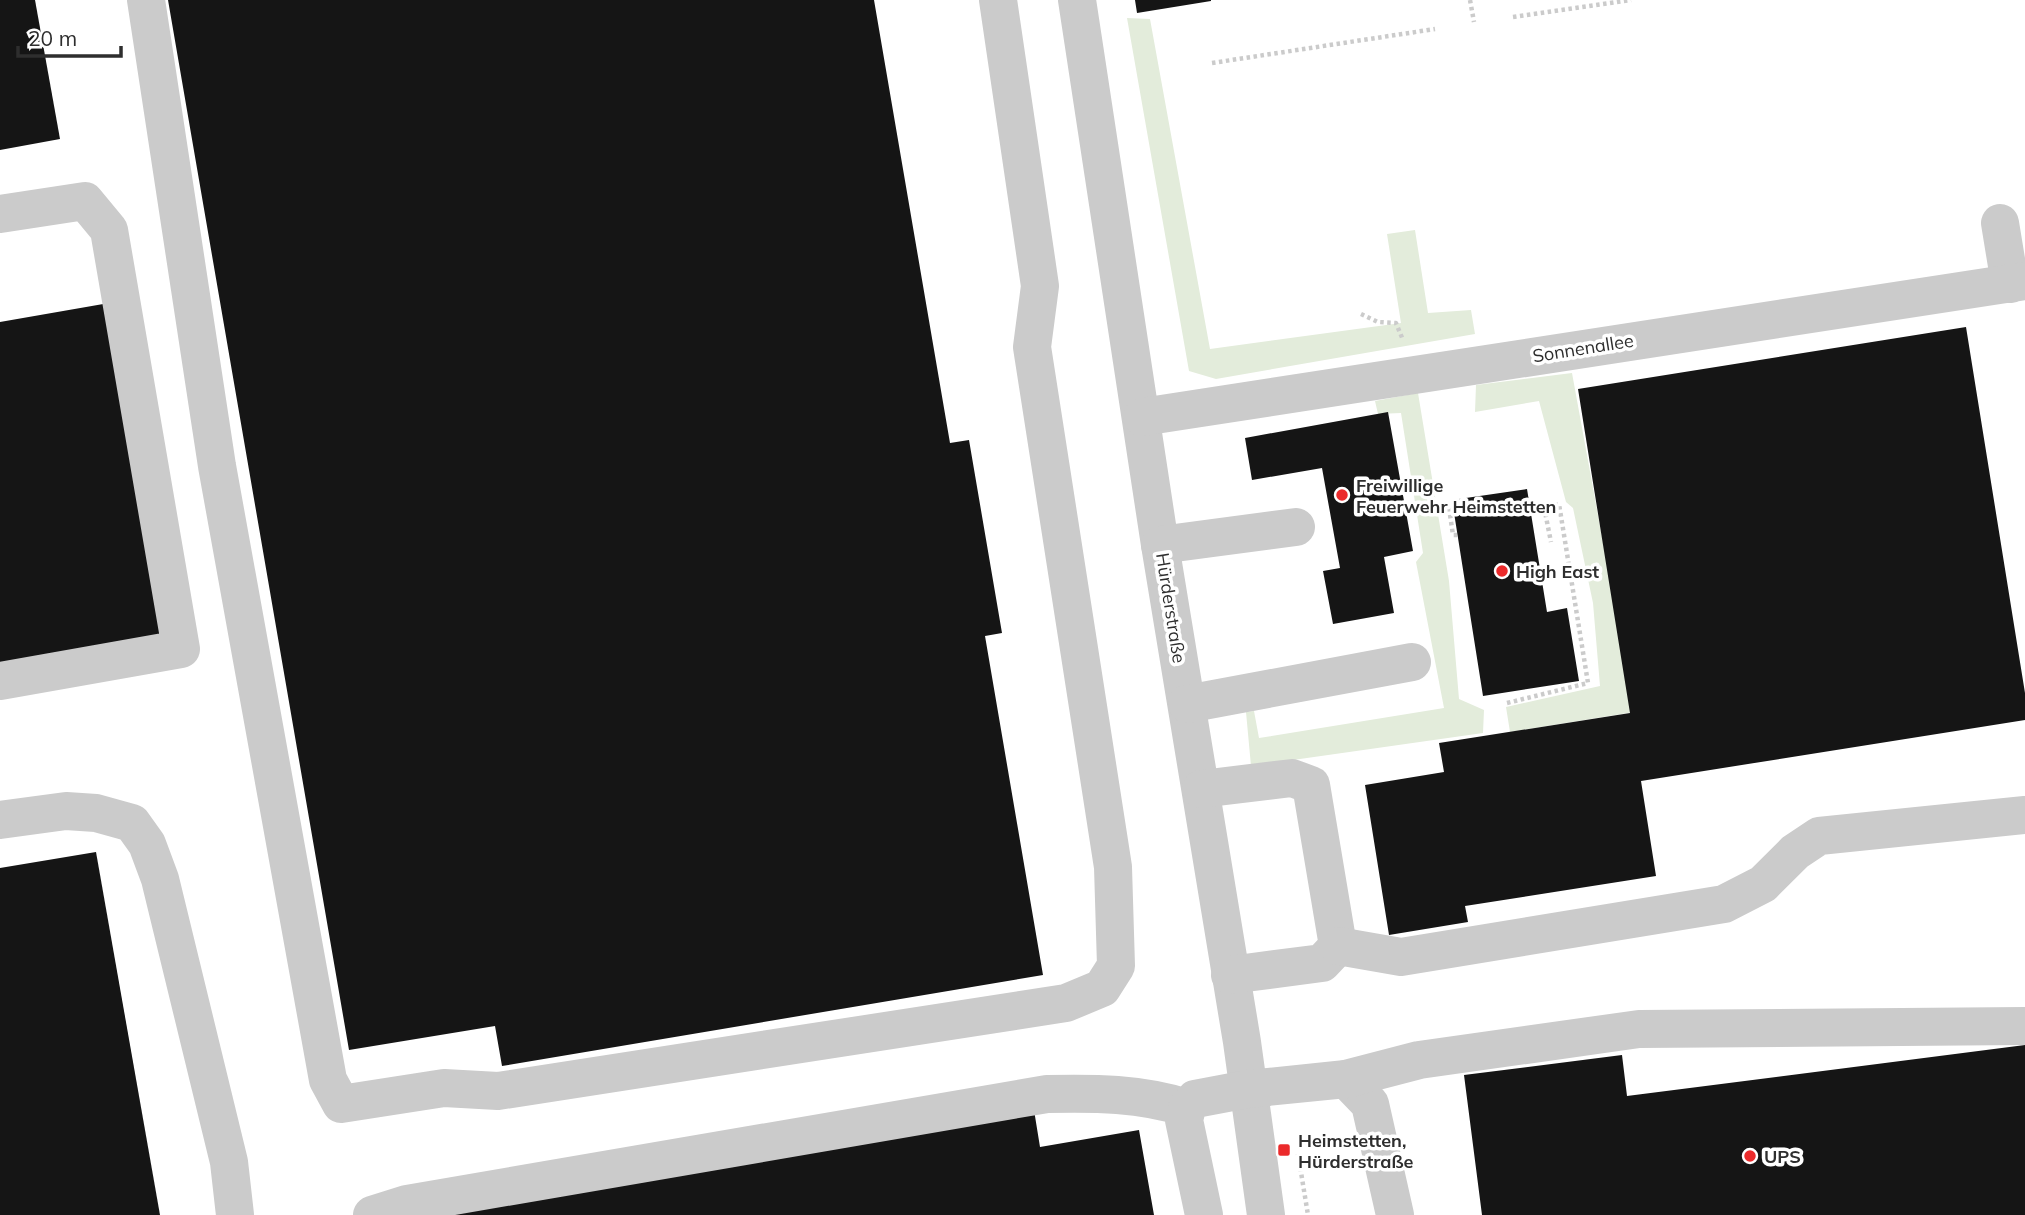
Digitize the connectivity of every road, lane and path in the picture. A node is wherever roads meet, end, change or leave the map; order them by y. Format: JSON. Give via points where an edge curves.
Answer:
{"nodes":[{"id":1,"x":146,"y":0,"type":"edge"},
{"id":2,"x":998,"y":0,"type":"edge"},
{"id":3,"x":1077,"y":0,"type":"edge"},
{"id":4,"x":1470,"y":0,"type":"edge"},
{"id":5,"x":1631,"y":0,"type":"edge"},
{"id":6,"x":1513,"y":17,"type":"dead end"},
{"id":7,"x":1474,"y":22,"type":"dead end"},
{"id":8,"x":1435,"y":29,"type":"dead end"},
{"id":9,"x":1212,"y":63,"type":"dead end"},
{"id":10,"x":0,"y":214,"type":"edge"},
{"id":11,"x":2000,"y":223,"type":"dead end"},
{"id":12,"x":2018,"y":282,"type":"edge"},
{"id":13,"x":1142,"y":417,"type":"junction"},
{"id":14,"x":1449,"y":508,"type":"dead end"},
{"id":15,"x":1296,"y":527,"type":"dead end"},
{"id":16,"x":1457,"y":535,"type":"dead end"},
{"id":17,"x":1551,"y":542,"type":"dead end"},
{"id":18,"x":1160,"y":545,"type":"junction"},
{"id":19,"x":1412,"y":662,"type":"dead end"},
{"id":20,"x":0,"y":681,"type":"edge"},
{"id":21,"x":1507,"y":702,"type":"dead end"},
{"id":22,"x":1187,"y":704,"type":"junction"},
{"id":23,"x":1201,"y":789,"type":"junction"},
{"id":24,"x":2025,"y":815,"type":"edge"},
{"id":25,"x":0,"y":820,"type":"edge"},
{"id":26,"x":1338,"y":947,"type":"junction"},
{"id":27,"x":1230,"y":975,"type":"junction"},
{"id":28,"x":2025,"y":1026,"type":"edge"},
{"id":29,"x":1346,"y":1079,"type":"junction"},
{"id":30,"x":1248,"y":1089,"type":"junction"},
{"id":31,"x":1186,"y":1108,"type":"junction"},
{"id":32,"x":235,"y":1215,"type":"edge"},
{"id":33,"x":372,"y":1215,"type":"edge"},
{"id":34,"x":1204,"y":1215,"type":"edge"},
{"id":35,"x":1266,"y":1215,"type":"edge"},
{"id":36,"x":1395,"y":1215,"type":"edge"}],
"edges":[{"from":1,"to":2,"type":"street","via":[[222,493],[328,1080],[341,1104],[444,1088],[498,1091],[1066,1003],[1102,988],[1116,966],[1113,867],[1032,347],[1040,286]]},
{"from":3,"to":13,"type":"street","name":"Hürderstraße"},
{"from":4,"to":7,"type":"path"},
{"from":5,"to":6,"type":"path"},
{"from":8,"to":9,"type":"path"},
{"from":10,"to":20,"type":"street","via":[[85,201],[109,230],[181,649]]},
{"from":11,"to":12,"type":"street"},
{"from":12,"to":13,"type":"street","name":"Sonnenallee"},
{"from":13,"to":18,"type":"street","name":"Hürderstraße"},
{"from":14,"to":16,"type":"path","via":[[1453,535]]},
{"from":15,"to":18,"type":"street"},
{"from":17,"to":21,"type":"path","via":[[1544,507],[1559,504],[1588,683]]},
{"from":18,"to":22,"type":"street","name":"Hürderstraße"},
{"from":19,"to":22,"type":"street"},
{"from":22,"to":23,"type":"street","name":"Hürderstraße"},
{"from":23,"to":26,"type":"street","via":[[1292,778],[1311,785]]},
{"from":23,"to":27,"type":"street","name":"Hürderstraße"},
{"from":24,"to":26,"type":"street","via":[[1819,836],[1763,884],[1724,904],[1401,957]]},
{"from":25,"to":32,"type":"street","via":[[66,811],[96,813],[132,823],[147,844],[160,879],[229,1162]]},
{"from":26,"to":27,"type":"street","via":[[1322,963]]},
{"from":27,"to":30,"type":"street","name":"Hürderstraße"},
{"from":28,"to":29,"type":"street","via":[[1639,1029],[1419,1060]]},
{"from":29,"to":30,"type":"street"},
{"from":29,"to":36,"type":"street","via":[[1370,1104]]},
{"from":30,"to":31,"type":"street","via":[[1195,1099]]},
{"from":30,"to":35,"type":"street","name":"Hürderstraße"},
{"from":31,"to":33,"type":"street","via":[[1158,1099],[1103,1093],[1047,1094],[421,1202]]},
{"from":31,"to":34,"type":"street","via":[[1184,1121]]}]}
